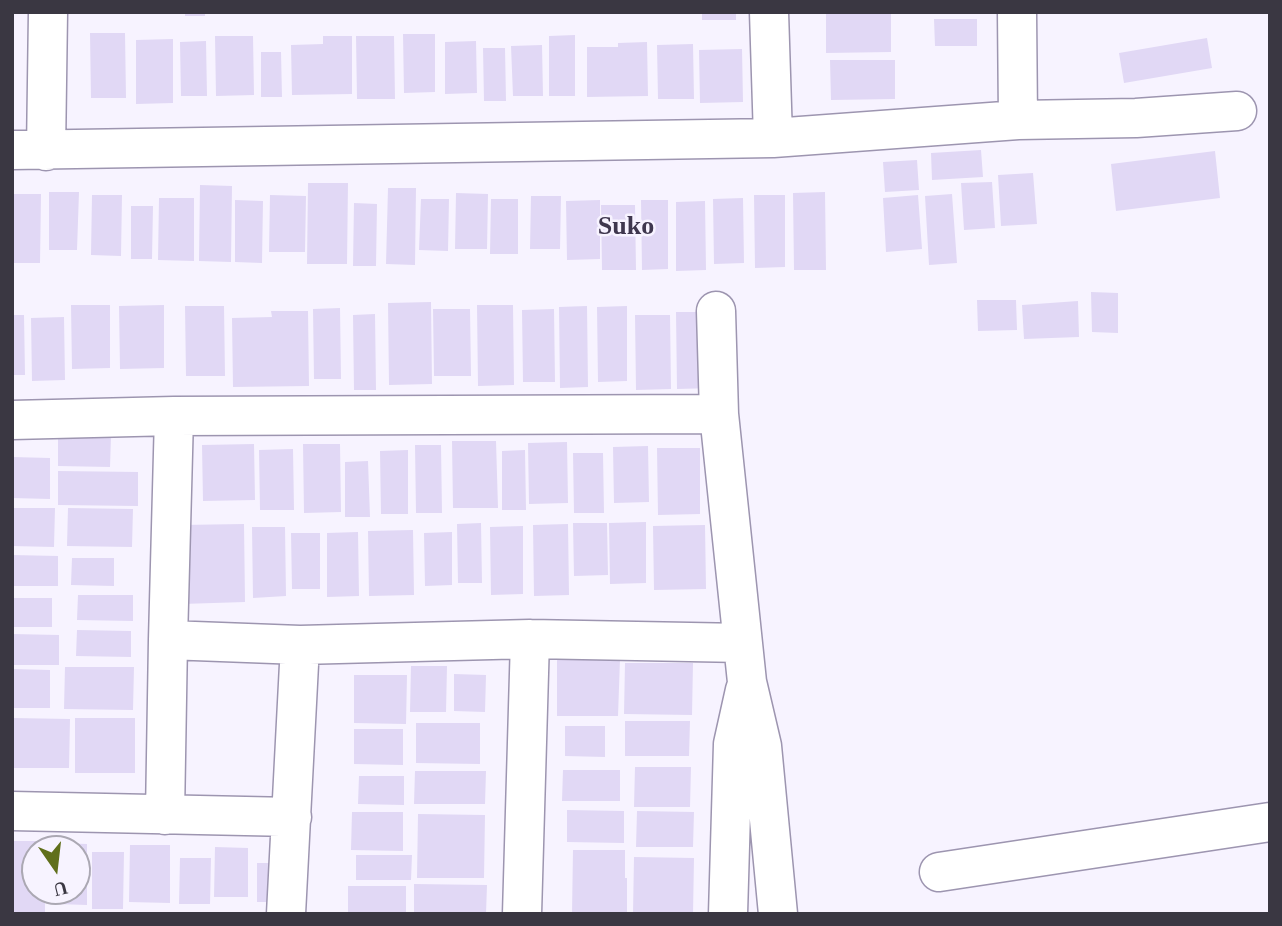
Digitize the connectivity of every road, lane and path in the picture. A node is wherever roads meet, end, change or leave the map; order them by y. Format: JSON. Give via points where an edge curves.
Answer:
{"nodes":[{"id":1,"x":48,"y":12,"type":"edge"},
{"id":2,"x":769,"y":12,"type":"edge"},
{"id":3,"x":1017,"y":12,"type":"edge"},
{"id":4,"x":1237,"y":111,"type":"dead end"},
{"id":5,"x":1018,"y":120,"type":"junction"},
{"id":6,"x":773,"y":138,"type":"junction"},
{"id":7,"x":29,"y":150,"type":"edge"},
{"id":8,"x":716,"y":312,"type":"dead end"},
{"id":9,"x":719,"y":414,"type":"junction"},
{"id":10,"x":174,"y":416,"type":"junction"},
{"id":11,"x":12,"y":421,"type":"edge"},
{"id":12,"x":530,"y":639,"type":"junction"},
{"id":13,"x":168,"y":640,"type":"junction"},
{"id":14,"x":743,"y":642,"type":"junction"},
{"id":15,"x":300,"y":646,"type":"junction"},
{"id":16,"x":747,"y":682,"type":"junction"},
{"id":17,"x":12,"y":811,"type":"edge"},
{"id":18,"x":165,"y":815,"type":"junction"},
{"id":19,"x":292,"y":817,"type":"junction"},
{"id":20,"x":1270,"y":822,"type":"edge"},
{"id":21,"x":939,"y":872,"type":"dead end"},
{"id":22,"x":286,"y":914,"type":"edge"},
{"id":23,"x":522,"y":914,"type":"edge"},
{"id":24,"x":728,"y":914,"type":"edge"},
{"id":25,"x":778,"y":914,"type":"edge"}],
"edges":[{"from":1,"to":7,"type":"street"},
{"from":2,"to":6,"type":"street"},
{"from":3,"to":5,"type":"street"},
{"from":4,"to":5,"type":"street"},
{"from":5,"to":6,"type":"street"},
{"from":6,"to":7,"type":"street"},
{"from":8,"to":9,"type":"street"},
{"from":9,"to":10,"type":"street"},
{"from":9,"to":14,"type":"street"},
{"from":10,"to":11,"type":"street"},
{"from":10,"to":13,"type":"street"},
{"from":12,"to":14,"type":"street"},
{"from":12,"to":15,"type":"street"},
{"from":12,"to":23,"type":"street"},
{"from":13,"to":15,"type":"street"},
{"from":13,"to":18,"type":"street"},
{"from":14,"to":16,"type":"street"},
{"from":15,"to":19,"type":"street"},
{"from":16,"to":24,"type":"street","via":[[733,744]]},
{"from":16,"to":25,"type":"street","via":[[762,746]]},
{"from":17,"to":18,"type":"street"},
{"from":18,"to":19,"type":"street"},
{"from":19,"to":22,"type":"street"},
{"from":20,"to":21,"type":"street"}]}
